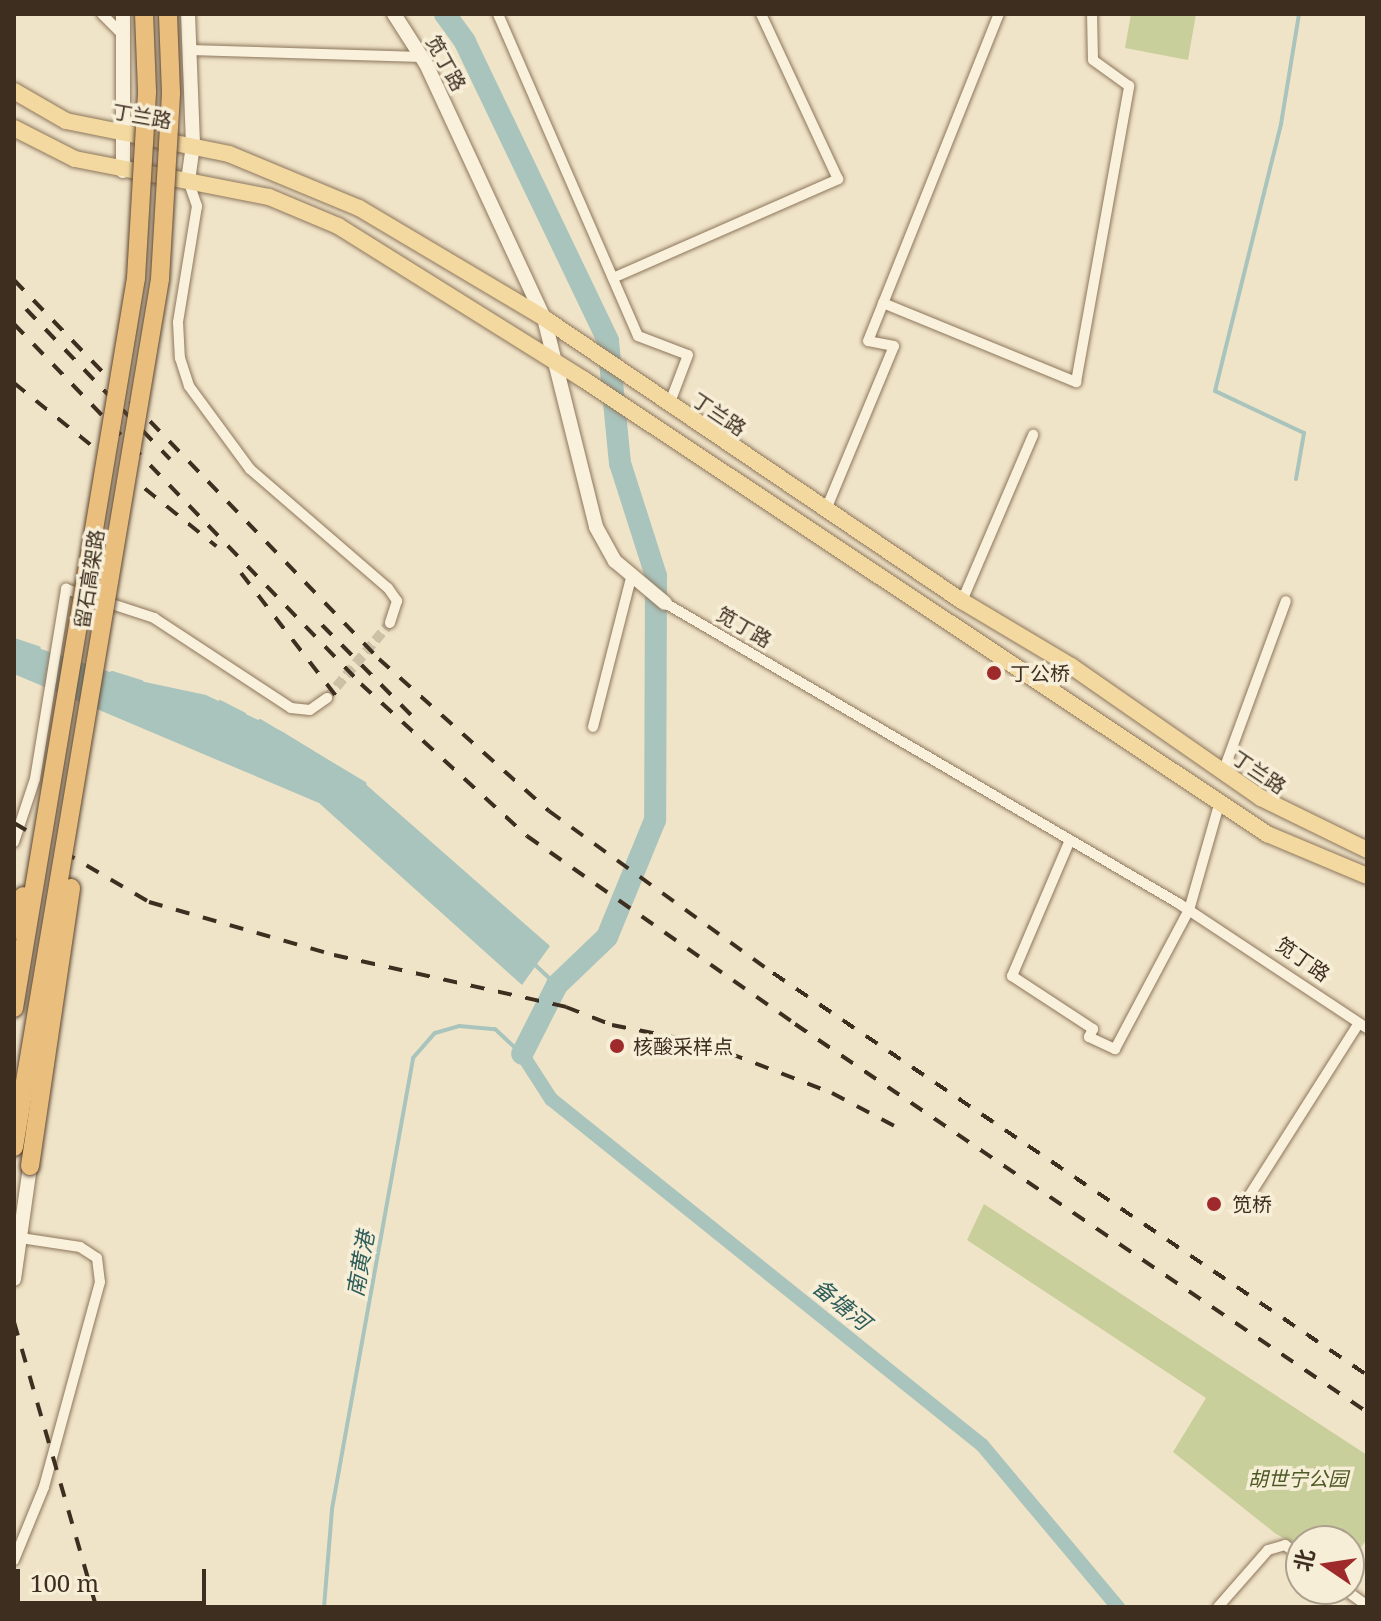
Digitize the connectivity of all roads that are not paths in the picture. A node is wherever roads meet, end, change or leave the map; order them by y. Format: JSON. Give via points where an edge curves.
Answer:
{"nodes":[{"id":1,"x":102,"y":14,"type":"edge"},
{"id":2,"x":123,"y":14,"type":"edge"},
{"id":3,"x":144,"y":14,"type":"edge"},
{"id":4,"x":168,"y":14,"type":"edge"},
{"id":5,"x":188,"y":14,"type":"edge"},
{"id":6,"x":394,"y":14,"type":"edge"},
{"id":7,"x":498,"y":14,"type":"edge"},
{"id":8,"x":761,"y":14,"type":"edge"},
{"id":9,"x":999,"y":14,"type":"edge"},
{"id":10,"x":1092,"y":14,"type":"edge"},
{"id":11,"x":124,"y":36,"type":"junction"},
{"id":12,"x":190,"y":50,"type":"junction"},
{"id":13,"x":422,"y":57,"type":"junction"},
{"id":14,"x":14,"y":91,"type":"edge"},
{"id":15,"x":14,"y":128,"type":"edge"},
{"id":16,"x":121,"y":133,"type":"junction"},
{"id":17,"x":193,"y":145,"type":"junction"},
{"id":18,"x":123,"y":171,"type":"junction"},
{"id":19,"x":188,"y":180,"type":"junction"},
{"id":20,"x":613,"y":278,"type":"junction"},
{"id":21,"x":883,"y":303,"type":"junction"},
{"id":22,"x":544,"y":318,"type":"junction"},
{"id":23,"x":555,"y":363,"type":"junction"},
{"id":24,"x":669,"y":405,"type":"junction"},
{"id":25,"x":1033,"y":435,"type":"dead end"},
{"id":26,"x":827,"y":507,"type":"junction"},
{"id":27,"x":631,"y":578,"type":"junction"},
{"id":28,"x":962,"y":601,"type":"junction"},
{"id":29,"x":1286,"y":601,"type":"dead end"},
{"id":30,"x":665,"y":603,"type":"joint"},
{"id":31,"x":390,"y":623,"type":"tunnel mouth"},
{"id":32,"x":327,"y":698,"type":"tunnel mouth"},
{"id":33,"x":593,"y":727,"type":"dead end"},
{"id":34,"x":56,"y":769,"type":"junction"},
{"id":35,"x":1223,"y":772,"type":"junction"},
{"id":36,"x":80,"y":773,"type":"junction"},
{"id":37,"x":1220,"y":801,"type":"junction"},
{"id":38,"x":1070,"y":840,"type":"junction"},
{"id":39,"x":14,"y":842,"type":"edge"},
{"id":40,"x":1367,"y":850,"type":"edge"},
{"id":41,"x":1367,"y":876,"type":"edge"},
{"id":42,"x":1189,"y":910,"type":"junction"},
{"id":43,"x":14,"y":930,"type":"edge"},
{"id":44,"x":14,"y":1008,"type":"edge"},
{"id":45,"x":1363,"y":1026,"type":"edge"},
{"id":46,"x":14,"y":1147,"type":"edge"},
{"id":47,"x":30,"y":1166,"type":"joint"},
{"id":48,"x":1244,"y":1204,"type":"dead end"},
{"id":49,"x":17,"y":1238,"type":"edge"},
{"id":50,"x":14,"y":1279,"type":"edge"},
{"id":51,"x":1285,"y":1545,"type":"edge"},
{"id":52,"x":14,"y":1560,"type":"edge"},
{"id":53,"x":1218,"y":1607,"type":"edge"}],
"edges":[{"from":1,"to":11,"type":"street"},
{"from":2,"to":11,"type":"street"},
{"from":3,"to":34,"type":"highway","name":"留石高架路","bridge":true,"via":[[147,91],[136,278]]},
{"from":4,"to":36,"type":"highway","name":"留石高架路","bridge":true,"via":[[171,93],[160,279]]},
{"from":5,"to":12,"type":"street"},
{"from":6,"to":13,"type":"street","name":"笕丁路"},
{"from":7,"to":20,"type":"street"},
{"from":8,"to":20,"type":"street","via":[[838,179]]},
{"from":9,"to":21,"type":"street"},
{"from":10,"to":21,"type":"street","via":[[1093,60],[1129,86],[1076,382]]},
{"from":11,"to":16,"type":"street","via":[[127,98]]},
{"from":12,"to":13,"type":"street"},
{"from":12,"to":17,"type":"street"},
{"from":13,"to":22,"type":"street","name":"笕丁路"},
{"from":14,"to":16,"type":"main road","name":"丁兰路","via":[[66,121]]},
{"from":15,"to":18,"type":"main road","via":[[75,159]]},
{"from":16,"to":17,"type":"main road","name":"丁兰路"},
{"from":16,"to":18,"type":"street"},
{"from":17,"to":19,"type":"street"},
{"from":17,"to":22,"type":"main road","name":"丁兰路","via":[[306,182],[359,208]]},
{"from":18,"to":19,"type":"main road"},
{"from":19,"to":23,"type":"main road","via":[[269,197],[327,220]]},
{"from":19,"to":31,"type":"street","via":[[197,206],[178,322],[180,358],[189,386],[250,469],[388,588],[397,601]]},
{"from":20,"to":24,"type":"street","via":[[638,336],[688,355]]},
{"from":21,"to":26,"type":"street","via":[[868,341],[894,346]]},
{"from":22,"to":23,"type":"street","name":"笕丁路"},
{"from":22,"to":24,"type":"main road","name":"丁兰路"},
{"from":23,"to":27,"type":"street","name":"笕丁路","via":[[596,527]]},
{"from":23,"to":37,"type":"main road"},
{"from":24,"to":26,"type":"main road","name":"丁兰路"},
{"from":25,"to":28,"type":"street"},
{"from":26,"to":28,"type":"main road","name":"丁兰路"},
{"from":27,"to":30,"type":"street","name":"笕丁路"},
{"from":27,"to":33,"type":"street"},
{"from":28,"to":35,"type":"main road","name":"丁兰路","via":[[1071,666]]},
{"from":29,"to":35,"type":"street"},
{"from":30,"to":38,"type":"street","name":"笕丁路"},
{"from":32,"to":39,"type":"street","via":[[310,710],[291,708],[154,618],[66,589],[29,805]]},
{"from":34,"to":43,"type":"highway","bridge":true},
{"from":34,"to":44,"type":"highway","name":"留石高架路","bridge":true},
{"from":35,"to":40,"type":"main road","name":"丁兰路","via":[[1297,820]]},
{"from":36,"to":46,"type":"highway","name":"留石高架路","bridge":true},
{"from":36,"to":47,"type":"highway","bridge":true,"via":[[69,908]]},
{"from":37,"to":41,"type":"main road","via":[[1280,840]]},
{"from":37,"to":42,"type":"street"},
{"from":38,"to":42,"type":"street","name":"笕丁路"},
{"from":38,"to":42,"type":"street","via":[[1012,976],[1093,1029],[1089,1037],[1115,1049]]},
{"from":42,"to":45,"type":"street","name":"笕丁路"},
{"from":45,"to":48,"type":"street"},
{"from":47,"to":49,"type":"street"},
{"from":49,"to":50,"type":"street"},
{"from":49,"to":52,"type":"street","via":[[80,1247],[97,1258],[100,1282],[44,1487]]},
{"from":51,"to":53,"type":"street","via":[[1268,1550]]}]}
